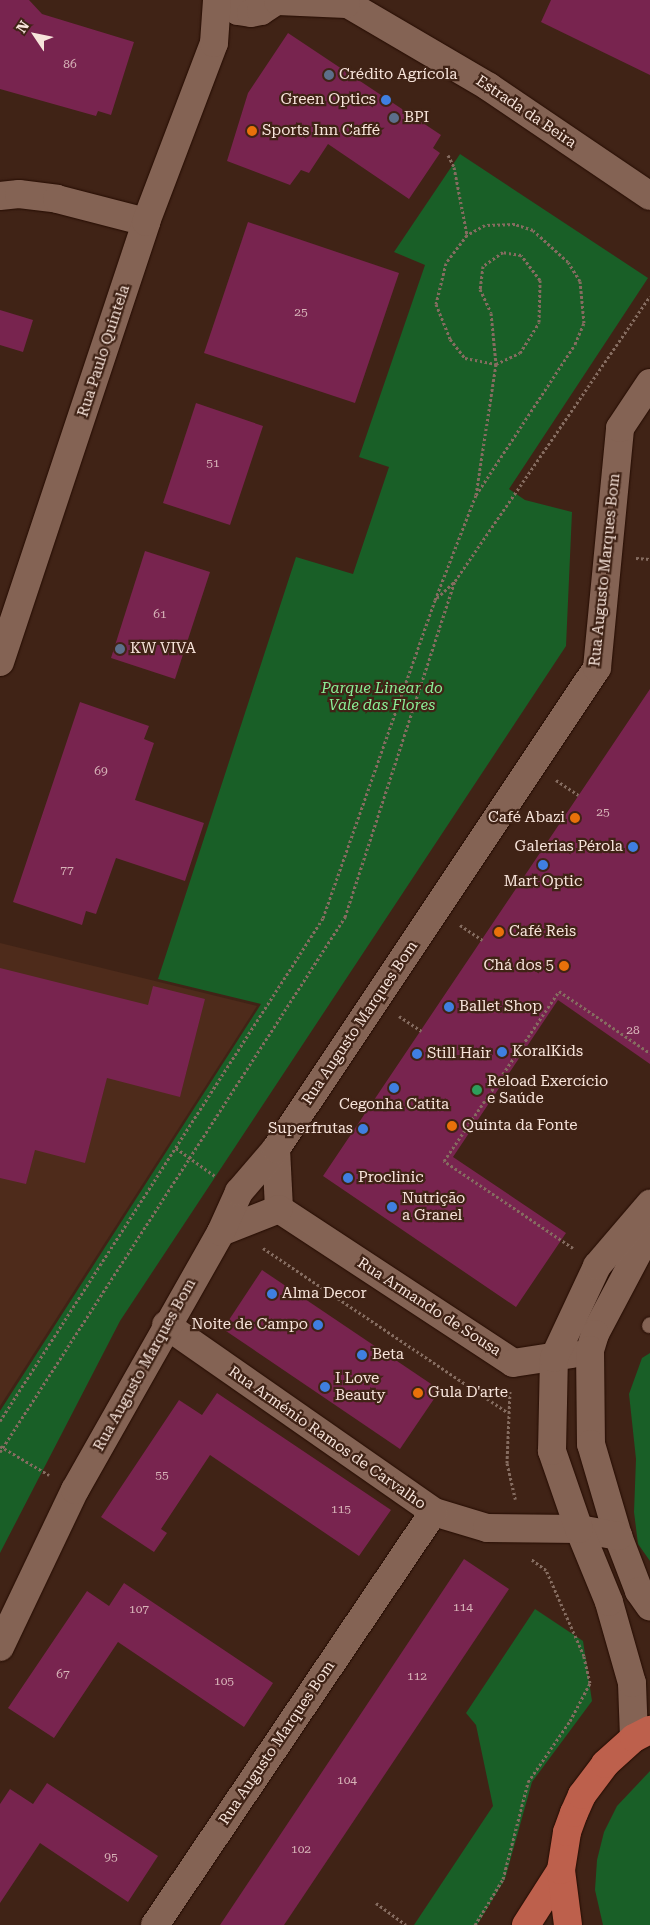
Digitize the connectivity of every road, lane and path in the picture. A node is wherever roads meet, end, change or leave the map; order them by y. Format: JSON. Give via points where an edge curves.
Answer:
{"nodes":[{"id":1,"x":217,"y":0,"type":"edge"},
{"id":2,"x":222,"y":0,"type":"edge"},
{"id":3,"x":278,"y":0,"type":"edge"},
{"id":4,"x":343,"y":2,"type":"edge"},
{"id":5,"x":251,"y":13,"type":"junction"},
{"id":6,"x":214,"y":42,"type":"junction"},
{"id":7,"x":448,"y":155,"type":"dead end"},
{"id":8,"x":650,"y":195,"type":"edge"},
{"id":9,"x":0,"y":196,"type":"edge"},
{"id":10,"x":146,"y":222,"type":"junction"},
{"id":11,"x":467,"y":235,"type":"junction"},
{"id":12,"x":650,"y":296,"type":"edge"},
{"id":13,"x":496,"y":364,"type":"junction"},
{"id":14,"x":650,"y":383,"type":"edge"},
{"id":15,"x":476,"y":495,"type":"junction"},
{"id":16,"x":456,"y":581,"type":"junction"},
{"id":17,"x":435,"y":600,"type":"junction"},
{"id":18,"x":0,"y":662,"type":"edge"},
{"id":19,"x":650,"y":1053,"type":"edge"},
{"id":20,"x":176,"y":1148,"type":"junction"},
{"id":21,"x":276,"y":1149,"type":"junction"},
{"id":22,"x":190,"y":1158,"type":"junction"},
{"id":23,"x":223,"y":1182,"type":"dead end"},
{"id":24,"x":650,"y":1204,"type":"edge"},
{"id":25,"x":279,"y":1209,"type":"junction"},
{"id":26,"x":650,"y":1230,"type":"edge"},
{"id":27,"x":221,"y":1232,"type":"junction"},
{"id":28,"x":562,"y":1240,"type":"dead end"},
{"id":29,"x":262,"y":1247,"type":"dead end"},
{"id":30,"x":166,"y":1325,"type":"junction"},
{"id":31,"x":590,"y":1350,"type":"junction"},
{"id":32,"x":554,"y":1358,"type":"junction"},
{"id":33,"x":0,"y":1421,"type":"edge"},
{"id":34,"x":1,"y":1447,"type":"edge"},
{"id":35,"x":0,"y":1452,"type":"edge"},
{"id":36,"x":75,"y":1490,"type":"junction"},
{"id":37,"x":434,"y":1512,"type":"junction"},
{"id":38,"x":519,"y":1527,"type":"junction"},
{"id":39,"x":579,"y":1529,"type":"junction"},
{"id":40,"x":618,"y":1536,"type":"junction"},
{"id":41,"x":650,"y":1607,"type":"edge"},
{"id":42,"x":0,"y":1647,"type":"edge"},
{"id":43,"x":642,"y":1734,"type":"edge"},
{"id":44,"x":561,"y":1870,"type":"junction"},
{"id":45,"x":376,"y":1903,"type":"dead end"},
{"id":46,"x":155,"y":1925,"type":"edge"},
{"id":47,"x":406,"y":1925,"type":"edge"},
{"id":48,"x":475,"y":1925,"type":"edge"},
{"id":49,"x":526,"y":1925,"type":"edge"},
{"id":50,"x":568,"y":1925,"type":"edge"}],
"edges":[{"from":1,"to":6,"type":"street","name":"Rua Paulo Quintela"},
{"from":2,"to":5,"type":"street","via":[[238,11]]},
{"from":3,"to":4,"type":"street","name":"Estrada da Beira"},
{"from":3,"to":5,"type":"street","name":"Estrada da Beira","via":[[261,11]]},
{"from":4,"to":8,"type":"street","name":"Estrada da Beira","via":[[405,35],[489,87]]},
{"from":5,"to":6,"type":"street"},
{"from":6,"to":10,"type":"street","name":"Rua Paulo Quintela"},
{"from":7,"to":11,"type":"path"},
{"from":9,"to":10,"type":"street","via":[[19,194],[57,199]]},
{"from":10,"to":18,"type":"street","name":"Rua Paulo Quintela"},
{"from":11,"to":13,"type":"path","via":[[446,263],[436,304],[450,340],[465,358]]},
{"from":11,"to":15,"type":"path","via":[[485,225],[532,230],[568,262],[580,281],[584,300],[584,324],[574,344]]},
{"from":12,"to":16,"type":"path"},
{"from":13,"to":13,"type":"path","via":[[491,313],[480,289],[483,266],[503,252],[521,255],[540,280],[539,322],[520,353]]},
{"from":13,"to":15,"type":"path"},
{"from":14,"to":21,"type":"street","name":"Rua Augusto Marques Bom","via":[[620,428],[597,668]]},
{"from":15,"to":17,"type":"path"},
{"from":16,"to":17,"type":"path"},
{"from":16,"to":22,"type":"path","via":[[345,917]]},
{"from":17,"to":20,"type":"path","via":[[323,918]]},
{"from":19,"to":28,"type":"path","via":[[559,991],[444,1161]]},
{"from":20,"to":22,"type":"path"},
{"from":20,"to":33,"type":"path"},
{"from":21,"to":25,"type":"street"},
{"from":21,"to":27,"type":"street","name":"Rua Augusto Marques Bom","via":[[239,1192]]},
{"from":22,"to":23,"type":"path"},
{"from":22,"to":34,"type":"path"},
{"from":24,"to":32,"type":"street","via":[[597,1266]]},
{"from":25,"to":27,"type":"street"},
{"from":25,"to":32,"type":"street","name":"Rua Armando de Sousa","via":[[513,1363]]},
{"from":26,"to":31,"type":"street","via":[[595,1334]]},
{"from":27,"to":30,"type":"street","name":"Rua Augusto Marques Bom"},
{"from":29,"to":38,"type":"path","via":[[507,1412],[507,1463]]},
{"from":30,"to":36,"type":"street","name":"Rua Augusto Marques Bom"},
{"from":30,"to":37,"type":"street","name":"Rua Arménio Ramos de Carvalho"},
{"from":31,"to":32,"type":"street","name":"Rua Armando de Sousa"},
{"from":31,"to":40,"type":"street","via":[[591,1444]]},
{"from":32,"to":39,"type":"street","via":[[552,1451]]},
{"from":34,"to":35,"type":"path"},
{"from":34,"to":36,"type":"path"},
{"from":36,"to":42,"type":"street","name":"Rua Augusto Marques Bom"},
{"from":37,"to":38,"type":"street","name":"Rua Arménio Ramos de Carvalho","via":[[487,1528]]},
{"from":37,"to":46,"type":"street","name":"Rua Augusto Marques Bom"},
{"from":38,"to":39,"type":"street","name":"Rua Arménio Ramos de Carvalho"},
{"from":38,"to":48,"type":"path","via":[[523,1550],[546,1570],[584,1656],[590,1683],[570,1721],[528,1782],[503,1879]]},
{"from":39,"to":40,"type":"street","name":"Rua Arménio Ramos de Carvalho"},
{"from":39,"to":43,"type":"street","via":[[610,1602]]},
{"from":40,"to":41,"type":"street","via":[[639,1592]]},
{"from":43,"to":44,"type":"main road","via":[[605,1764],[582,1796],[567,1832]]},
{"from":44,"to":49,"type":"main road"},
{"from":44,"to":50,"type":"main road"},
{"from":45,"to":47,"type":"path"}]}
